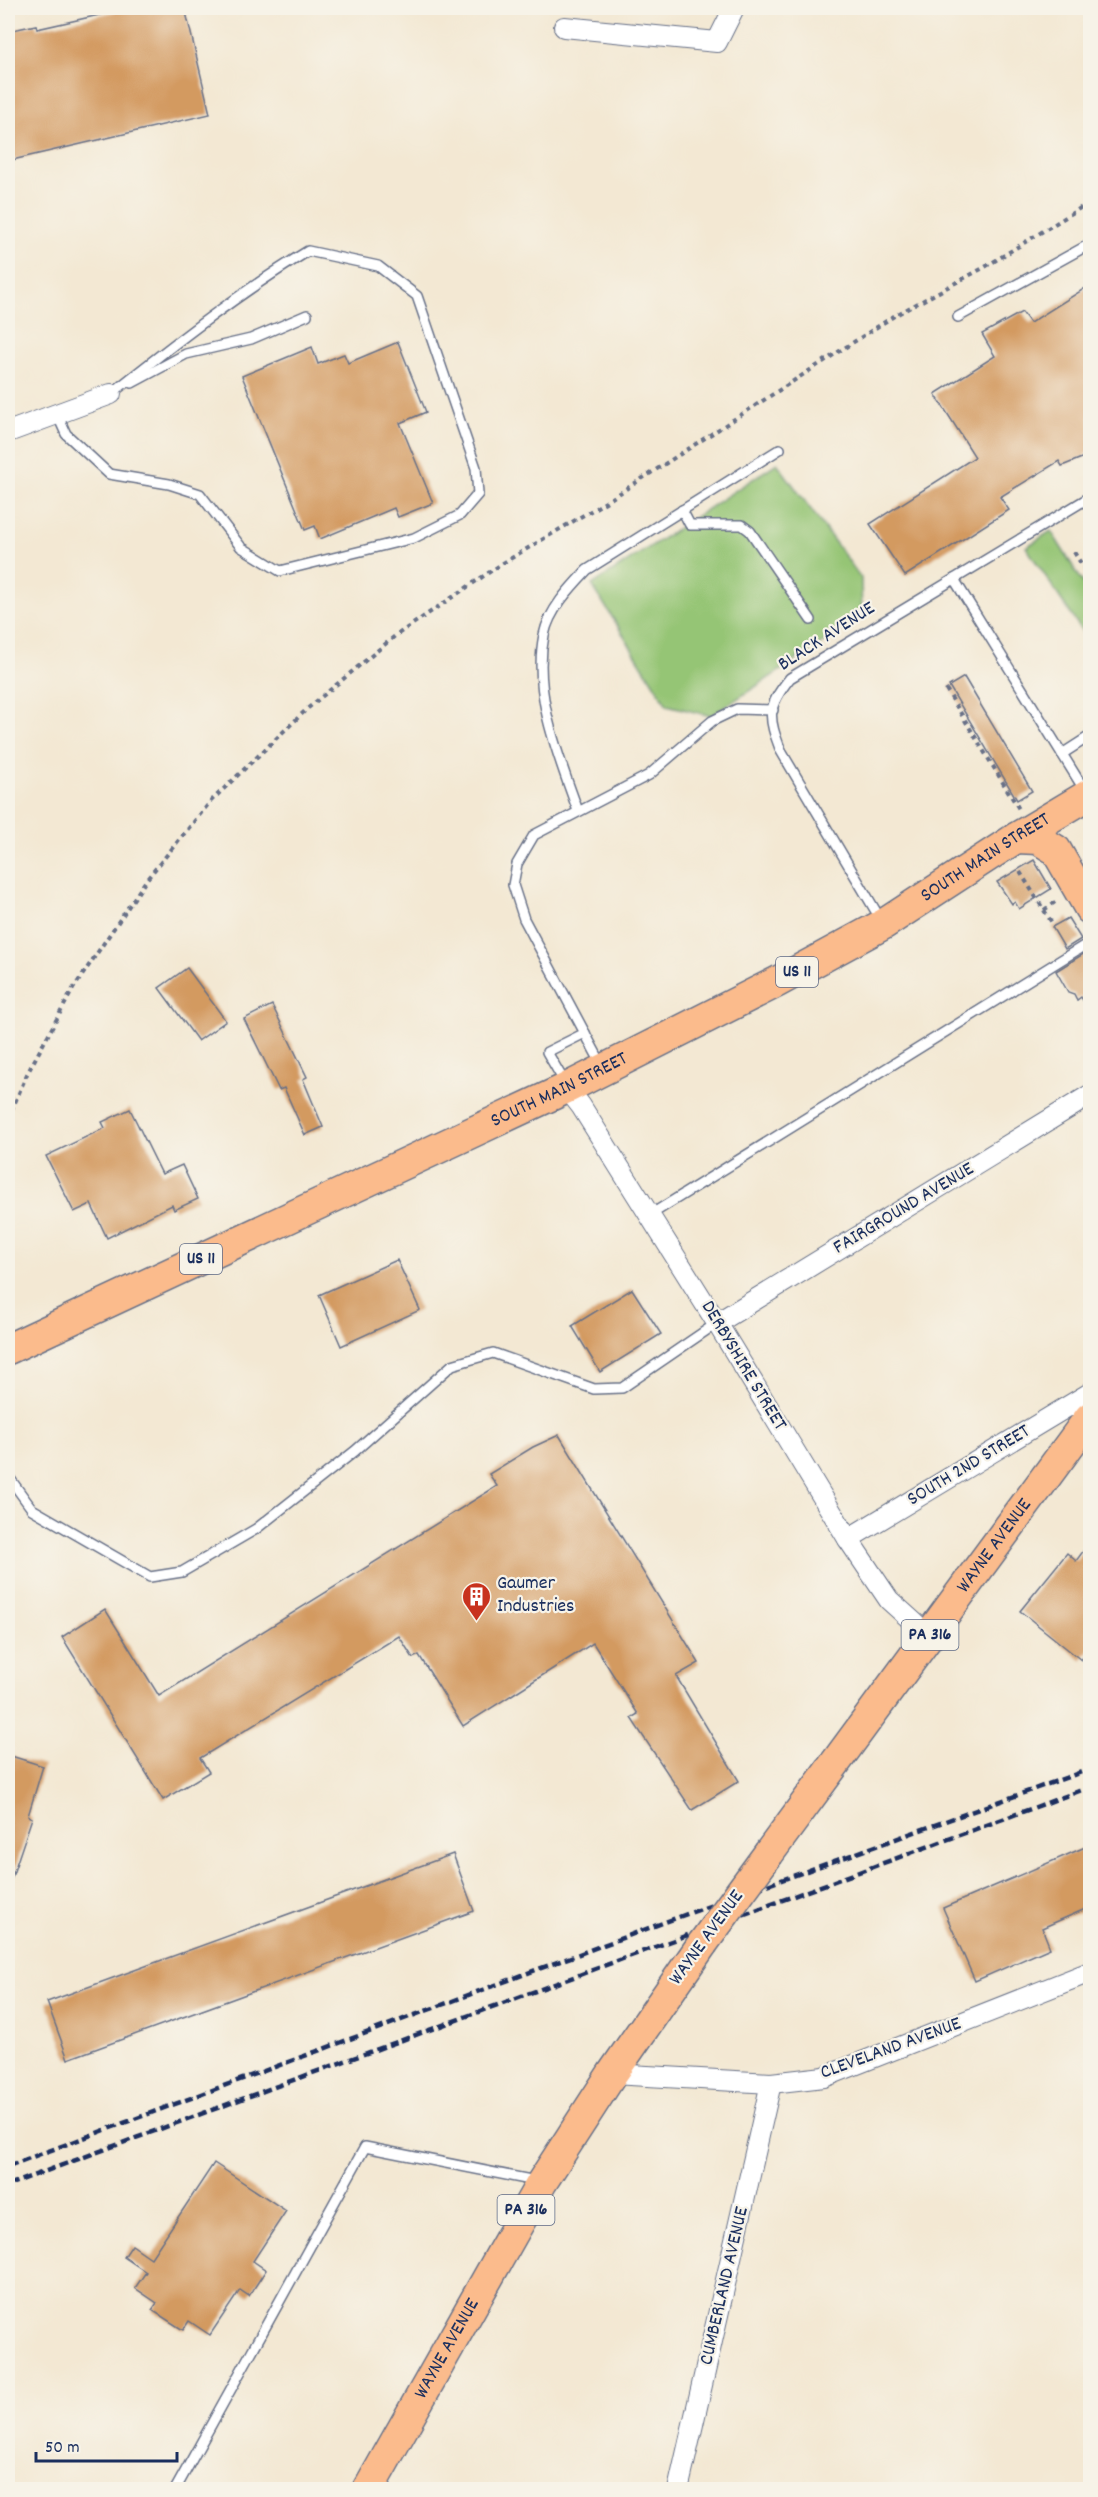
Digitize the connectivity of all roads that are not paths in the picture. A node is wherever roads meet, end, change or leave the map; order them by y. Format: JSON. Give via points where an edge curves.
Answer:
{"nodes":[{"id":1,"x":734,"y":8,"type":"edge"},
{"id":2,"x":564,"y":27,"type":"dead end"},
{"id":3,"x":1090,"y":244,"type":"edge"},
{"id":4,"x":307,"y":315,"type":"dead end"},
{"id":5,"x":958,"y":317,"type":"dead end"},
{"id":6,"x":111,"y":394,"type":"junction"},
{"id":7,"x":57,"y":414,"type":"junction"},
{"id":8,"x":8,"y":432,"type":"edge"},
{"id":9,"x":780,"y":448,"type":"dead end"},
{"id":10,"x":1090,"y":497,"type":"edge"},
{"id":11,"x":682,"y":510,"type":"junction"},
{"id":12,"x":954,"y":579,"type":"junction"},
{"id":13,"x":811,"y":620,"type":"dead end"},
{"id":14,"x":772,"y":710,"type":"junction"},
{"id":15,"x":1090,"y":736,"type":"edge"},
{"id":16,"x":1062,"y":754,"type":"junction"},
{"id":17,"x":1089,"y":795,"type":"edge"},
{"id":18,"x":578,"y":812,"type":"junction"},
{"id":19,"x":1059,"y":813,"type":"junction"},
{"id":20,"x":1019,"y":826,"type":"junction"},
{"id":21,"x":1056,"y":850,"type":"junction"},
{"id":22,"x":1090,"y":909,"type":"edge"},
{"id":23,"x":884,"y":924,"type":"junction"},
{"id":24,"x":1090,"y":942,"type":"edge"},
{"id":25,"x":585,"y":1033,"type":"junction"},
{"id":26,"x":604,"y":1069,"type":"junction"},
{"id":27,"x":567,"y":1088,"type":"junction"},
{"id":28,"x":1090,"y":1095,"type":"edge"},
{"id":29,"x":650,"y":1215,"type":"junction"},
{"id":30,"x":717,"y":1323,"type":"junction"},
{"id":31,"x":8,"y":1349,"type":"edge"},
{"id":32,"x":1090,"y":1393,"type":"edge"},
{"id":33,"x":1090,"y":1417,"type":"edge"},
{"id":34,"x":8,"y":1476,"type":"edge"},
{"id":35,"x":848,"y":1539,"type":"junction"},
{"id":36,"x":929,"y":1636,"type":"junction"},
{"id":37,"x":1090,"y":1972,"type":"edge"},
{"id":38,"x":612,"y":2074,"type":"junction"},
{"id":39,"x":771,"y":2083,"type":"junction"},
{"id":40,"x":542,"y":2182,"type":"junction"},
{"id":41,"x":175,"y":2490,"type":"edge"},
{"id":42,"x":368,"y":2490,"type":"edge"},
{"id":43,"x":678,"y":2490,"type":"edge"}],
"edges":[{"from":1,"to":2,"type":"street","via":[[717,42]]},
{"from":3,"to":5,"type":"lane"},
{"from":4,"to":6,"type":"lane","via":[[251,339],[186,354]]},
{"from":6,"to":7,"type":"street"},
{"from":6,"to":7,"type":"lane","via":[[177,341],[308,251],[378,266],[417,296],[476,468],[478,494],[460,515],[414,538],[280,571],[241,547],[200,494],[169,484],[109,474],[66,434]]},
{"from":7,"to":8,"type":"street"},
{"from":9,"to":11,"type":"lane"},
{"from":10,"to":12,"type":"lane","name":"BLACK AVENUE"},
{"from":11,"to":13,"type":"lane","via":[[690,525],[742,525],[750,531]]},
{"from":11,"to":18,"type":"lane","via":[[587,570],[562,596],[544,634],[542,675],[548,714]]},
{"from":12,"to":14,"type":"lane","name":"BLACK AVENUE","via":[[790,678],[775,696]]},
{"from":12,"to":16,"type":"lane"},
{"from":14,"to":18,"type":"lane","via":[[737,709],[712,721],[649,775]]},
{"from":14,"to":23,"type":"lane","via":[[770,723],[781,751]]},
{"from":15,"to":16,"type":"lane"},
{"from":16,"to":17,"type":"lane"},
{"from":17,"to":19,"type":"main road","name":"SOUTH MAIN STREET","number":"US 11"},
{"from":18,"to":25,"type":"lane","via":[[534,835],[517,864],[513,885],[524,919]]},
{"from":19,"to":20,"type":"main road","name":"SOUTH MAIN STREET","number":"US 11"},
{"from":19,"to":21,"type":"main road","via":[[1054,829]]},
{"from":20,"to":21,"type":"main road"},
{"from":20,"to":23,"type":"main road","name":"SOUTH MAIN STREET","number":"US 11"},
{"from":21,"to":22,"type":"main road"},
{"from":23,"to":26,"type":"main road","name":"SOUTH MAIN STREET","number":"US 11"},
{"from":24,"to":29,"type":"lane"},
{"from":25,"to":26,"type":"lane"},
{"from":25,"to":27,"type":"lane","via":[[548,1052]]},
{"from":26,"to":27,"type":"main road","name":"SOUTH MAIN STREET","number":"US 11"},
{"from":27,"to":29,"type":"street","name":"DERBYSHIRE STREET"},
{"from":27,"to":31,"type":"main road","name":"SOUTH MAIN STREET","number":"US 11"},
{"from":28,"to":30,"type":"street","name":"FAIRGROUND AVENUE"},
{"from":29,"to":30,"type":"street","name":"DERBYSHIRE STREET"},
{"from":30,"to":34,"type":"lane","via":[[622,1388],[594,1389],[493,1353],[452,1365],[355,1451],[256,1529],[182,1572],[150,1576],[32,1509]]},
{"from":30,"to":35,"type":"street","name":"DERBYSHIRE STREET"},
{"from":32,"to":35,"type":"street","name":"SOUTH 2ND STREET"},
{"from":33,"to":36,"type":"main road","name":"WAYNE AVENUE","number":"PA 316"},
{"from":35,"to":36,"type":"street","name":"DERBYSHIRE STREET","via":[[889,1600]]},
{"from":36,"to":38,"type":"main road","name":"WAYNE AVENUE","number":"PA 316","bridge":true,"via":[[703,1943]]},
{"from":37,"to":39,"type":"street","name":"CLEVELAND AVENUE","via":[[824,2077]]},
{"from":38,"to":39,"type":"street","name":"CLEVELAND AVENUE"},
{"from":38,"to":40,"type":"main road","name":"WAYNE AVENUE","number":"PA 316"},
{"from":39,"to":43,"type":"street","name":"CUMBERLAND AVENUE"},
{"from":40,"to":41,"type":"lane","via":[[365,2147]]},
{"from":40,"to":42,"type":"main road","name":"WAYNE AVENUE","number":"PA 316"}]}
